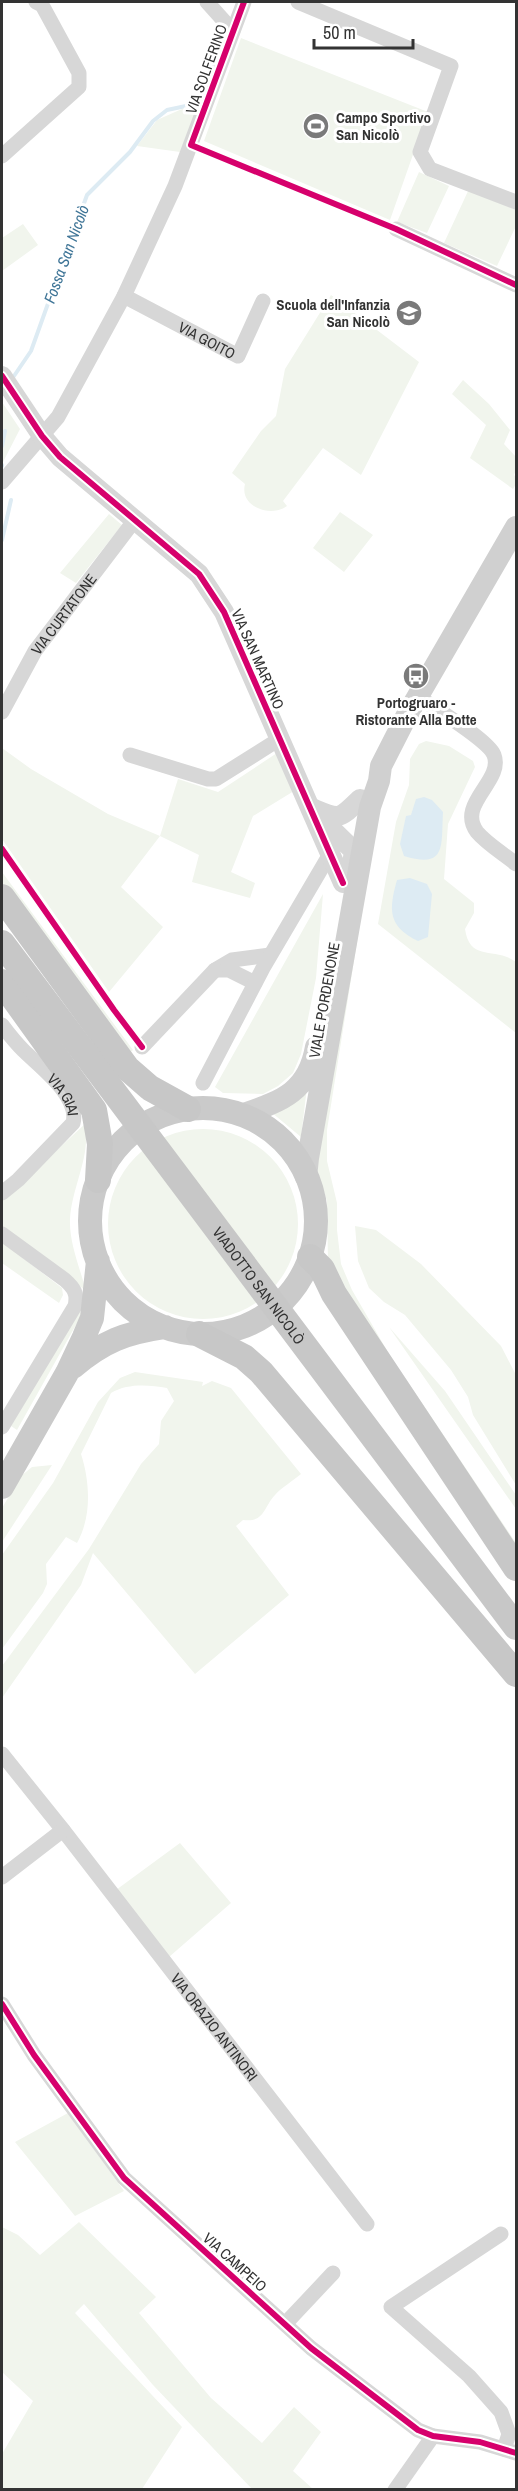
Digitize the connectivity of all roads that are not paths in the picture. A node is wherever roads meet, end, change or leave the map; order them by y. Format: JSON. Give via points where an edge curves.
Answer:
{"nodes":[{"id":1,"x":36,"y":2,"type":"edge"},
{"id":2,"x":207,"y":2,"type":"edge"},
{"id":3,"x":244,"y":2,"type":"edge"},
{"id":4,"x":298,"y":2,"type":"edge"},
{"id":5,"x":233,"y":31,"type":"junction"},
{"id":6,"x":2,"y":156,"type":"edge"},
{"id":7,"x":516,"y":202,"type":"edge"},
{"id":8,"x":396,"y":229,"type":"dead end"},
{"id":9,"x":516,"y":285,"type":"edge"},
{"id":10,"x":124,"y":296,"type":"junction"},
{"id":11,"x":263,"y":301,"type":"dead end"},
{"id":12,"x":2,"y":376,"type":"edge"},
{"id":13,"x":42,"y":436,"type":"junction"},
{"id":14,"x":2,"y":482,"type":"edge"},
{"id":15,"x":134,"y":521,"type":"junction"},
{"id":16,"x":516,"y":527,"type":"edge"},
{"id":17,"x":417,"y":696,"type":"junction"},
{"id":18,"x":2,"y":712,"type":"edge"},
{"id":19,"x":280,"y":738,"type":"junction"},
{"id":20,"x":130,"y":755,"type":"dead end"},
{"id":21,"x":381,"y":766,"type":"junction"},
{"id":22,"x":354,"y":806,"type":"junction"},
{"id":23,"x":312,"y":808,"type":"junction"},
{"id":24,"x":335,"y":844,"type":"junction"},
{"id":25,"x":516,"y":864,"type":"edge"},
{"id":26,"x":2,"y":897,"type":"edge"},
{"id":27,"x":2,"y":944,"type":"edge"},
{"id":28,"x":266,"y":962,"type":"junction"},
{"id":29,"x":215,"y":970,"type":"junction"},
{"id":30,"x":341,"y":973,"type":"junction"},
{"id":31,"x":2,"y":982,"type":"edge"},
{"id":32,"x":255,"y":983,"type":"junction"},
{"id":33,"x":2,"y":1025,"type":"edge"},
{"id":34,"x":142,"y":1047,"type":"dead end"},
{"id":35,"x":204,"y":1083,"type":"dead end"},
{"id":36,"x":188,"y":1109,"type":"junction"},
{"id":37,"x":241,"y":1115,"type":"junction"},
{"id":38,"x":306,"y":1177,"type":"junction"},
{"id":39,"x":98,"y":1180,"type":"junction"},
{"id":40,"x":2,"y":1192,"type":"edge"},
{"id":41,"x":2,"y":1234,"type":"edge"},
{"id":42,"x":310,"y":1257,"type":"junction"},
{"id":43,"x":98,"y":1261,"type":"junction"},
{"id":44,"x":165,"y":1327,"type":"junction"},
{"id":45,"x":199,"y":1334,"type":"junction"},
{"id":46,"x":67,"y":1373,"type":"junction"},
{"id":47,"x":2,"y":1427,"type":"edge"},
{"id":48,"x":2,"y":1487,"type":"edge"},
{"id":49,"x":516,"y":1568,"type":"edge"},
{"id":50,"x":516,"y":1627,"type":"edge"},
{"id":51,"x":516,"y":1674,"type":"edge"},
{"id":52,"x":2,"y":1754,"type":"edge"},
{"id":53,"x":63,"y":1830,"type":"junction"},
{"id":54,"x":2,"y":1877,"type":"edge"},
{"id":55,"x":2,"y":2004,"type":"edge"},
{"id":56,"x":367,"y":2224,"type":"dead end"},
{"id":57,"x":501,"y":2234,"type":"dead end"},
{"id":58,"x":333,"y":2273,"type":"dead end"},
{"id":59,"x":285,"y":2324,"type":"junction"},
{"id":60,"x":433,"y":2436,"type":"junction"},
{"id":61,"x":510,"y":2451,"type":"edge"},
{"id":62,"x":395,"y":2490,"type":"edge"}],
"edges":[{"from":1,"to":6,"type":"street","via":[[42,5],[79,73],[79,87]]},
{"from":2,"to":5,"type":"street","name":"VIA SOLFERINO"},
{"from":3,"to":5,"type":"street","name":"VIA SOLFERINO"},
{"from":4,"to":7,"type":"street","via":[[452,66],[420,152],[423,161],[430,169]]},
{"from":5,"to":10,"type":"street","name":"VIA SOLFERINO","via":[[171,196]]},
{"from":8,"to":9,"type":"street"},
{"from":10,"to":11,"type":"street","name":"VIA GOITO","via":[[238,356]]},
{"from":10,"to":13,"type":"street","name":"VIA SOLFERINO","via":[[58,417]]},
{"from":12,"to":13,"type":"street","name":"VIA SAN MARTINO"},
{"from":13,"to":14,"type":"street"},
{"from":13,"to":15,"type":"street","name":"VIA SAN MARTINO","via":[[73,470]]},
{"from":15,"to":18,"type":"street","name":"VIA CURTATONE","via":[[35,651]]},
{"from":15,"to":19,"type":"street","name":"VIA SAN MARTINO","via":[[199,574],[216,597]]},
{"from":16,"to":17,"type":"main road","name":"VIALE PORDENONE"},
{"from":17,"to":21,"type":"main road","name":"VIALE PORDENONE"},
{"from":17,"to":25,"type":"street","via":[[494,753],[493,772],[476,801],[472,820],[478,832]]},
{"from":19,"to":20,"type":"street","via":[[216,779]]},
{"from":19,"to":23,"type":"street","name":"VIA SAN MARTINO"},
{"from":21,"to":22,"type":"main road","name":"VIALE PORDENONE","via":[[366,780]]},
{"from":21,"to":30,"type":"main road","name":"VIALE PORDENONE","via":[[369,807]]},
{"from":22,"to":23,"type":"street","via":[[336,817]]},
{"from":22,"to":24,"type":"main road","name":"VIALE PORDENONE"},
{"from":23,"to":24,"type":"street","name":"VIA SAN MARTINO"},
{"from":24,"to":28,"type":"street"},
{"from":24,"to":30,"type":"street","name":"VIALE PORDENONE","via":[[354,851],[338,956]]},
{"from":24,"to":37,"type":"main road","name":"VIALE PORDENONE","via":[[344,883],[313,1064],[307,1077],[284,1099]]},
{"from":26,"to":36,"type":"highway","via":[[127,1068],[150,1088]]},
{"from":27,"to":50,"type":"highway","name":"VIADOTTO SAN NICOLÒ","bridge":true},
{"from":28,"to":29,"type":"street","via":[[232,960]]},
{"from":28,"to":32,"type":"street"},
{"from":29,"to":32,"type":"street","via":[[229,970]]},
{"from":29,"to":34,"type":"street"},
{"from":30,"to":38,"type":"main road","name":"VIALE PORDENONE"},
{"from":31,"to":39,"type":"highway","via":[[94,1110],[100,1144]]},
{"from":32,"to":35,"type":"street"},
{"from":33,"to":40,"type":"street","name":"VIA GIAI","via":[[58,1084],[75,1116],[73,1124]]},
{"from":36,"to":37,"type":"main road","name":"VIALE PORDENONE"},
{"from":36,"to":39,"type":"main road","name":"VIALE PORDENONE","via":[[156,1119],[134,1132],[113,1154]]},
{"from":37,"to":38,"type":"main road","name":"VIALE PORDENONE","via":[[280,1139]]},
{"from":38,"to":42,"type":"main road","name":"VIALE PORDENONE","via":[[315,1213]]},
{"from":39,"to":43,"type":"main road","name":"VIALE PORDENONE","via":[[90,1223]]},
{"from":41,"to":47,"type":"street","via":[[65,1280],[77,1297]]},
{"from":42,"to":45,"type":"main road","name":"VIALE PORDENONE","via":[[294,1287],[267,1314],[238,1329]]},
{"from":42,"to":49,"type":"highway","via":[[322,1269],[334,1294]]},
{"from":43,"to":44,"type":"main road","name":"VIALE PORDENONE","via":[[124,1301]]},
{"from":43,"to":46,"type":"main road","name":"VIALE PORDENONE","via":[[92,1318]]},
{"from":44,"to":45,"type":"main road","name":"VIALE PORDENONE"},
{"from":44,"to":46,"type":"main road","name":"VIALE PORDENONE","via":[[116,1337]]},
{"from":45,"to":51,"type":"highway","via":[[244,1358],[278,1390]]},
{"from":46,"to":48,"type":"main road","name":"VIALE PORDENONE"},
{"from":52,"to":53,"type":"street","name":"VIA ORAZIO ANTINORI"},
{"from":53,"to":54,"type":"street"},
{"from":53,"to":56,"type":"street","name":"VIA ORAZIO ANTINORI"},
{"from":55,"to":59,"type":"street","name":"VIA CAMPEIO","via":[[34,2055],[124,2178]]},
{"from":57,"to":61,"type":"street","name":"VIA CAMPEIO","via":[[391,2307],[469,2376],[501,2412]]},
{"from":58,"to":59,"type":"street"},
{"from":59,"to":60,"type":"street","name":"VIA CAMPEIO","via":[[418,2430]]},
{"from":60,"to":61,"type":"street","name":"VIA CAMPEIO","via":[[480,2442]]},
{"from":60,"to":62,"type":"street"}]}
